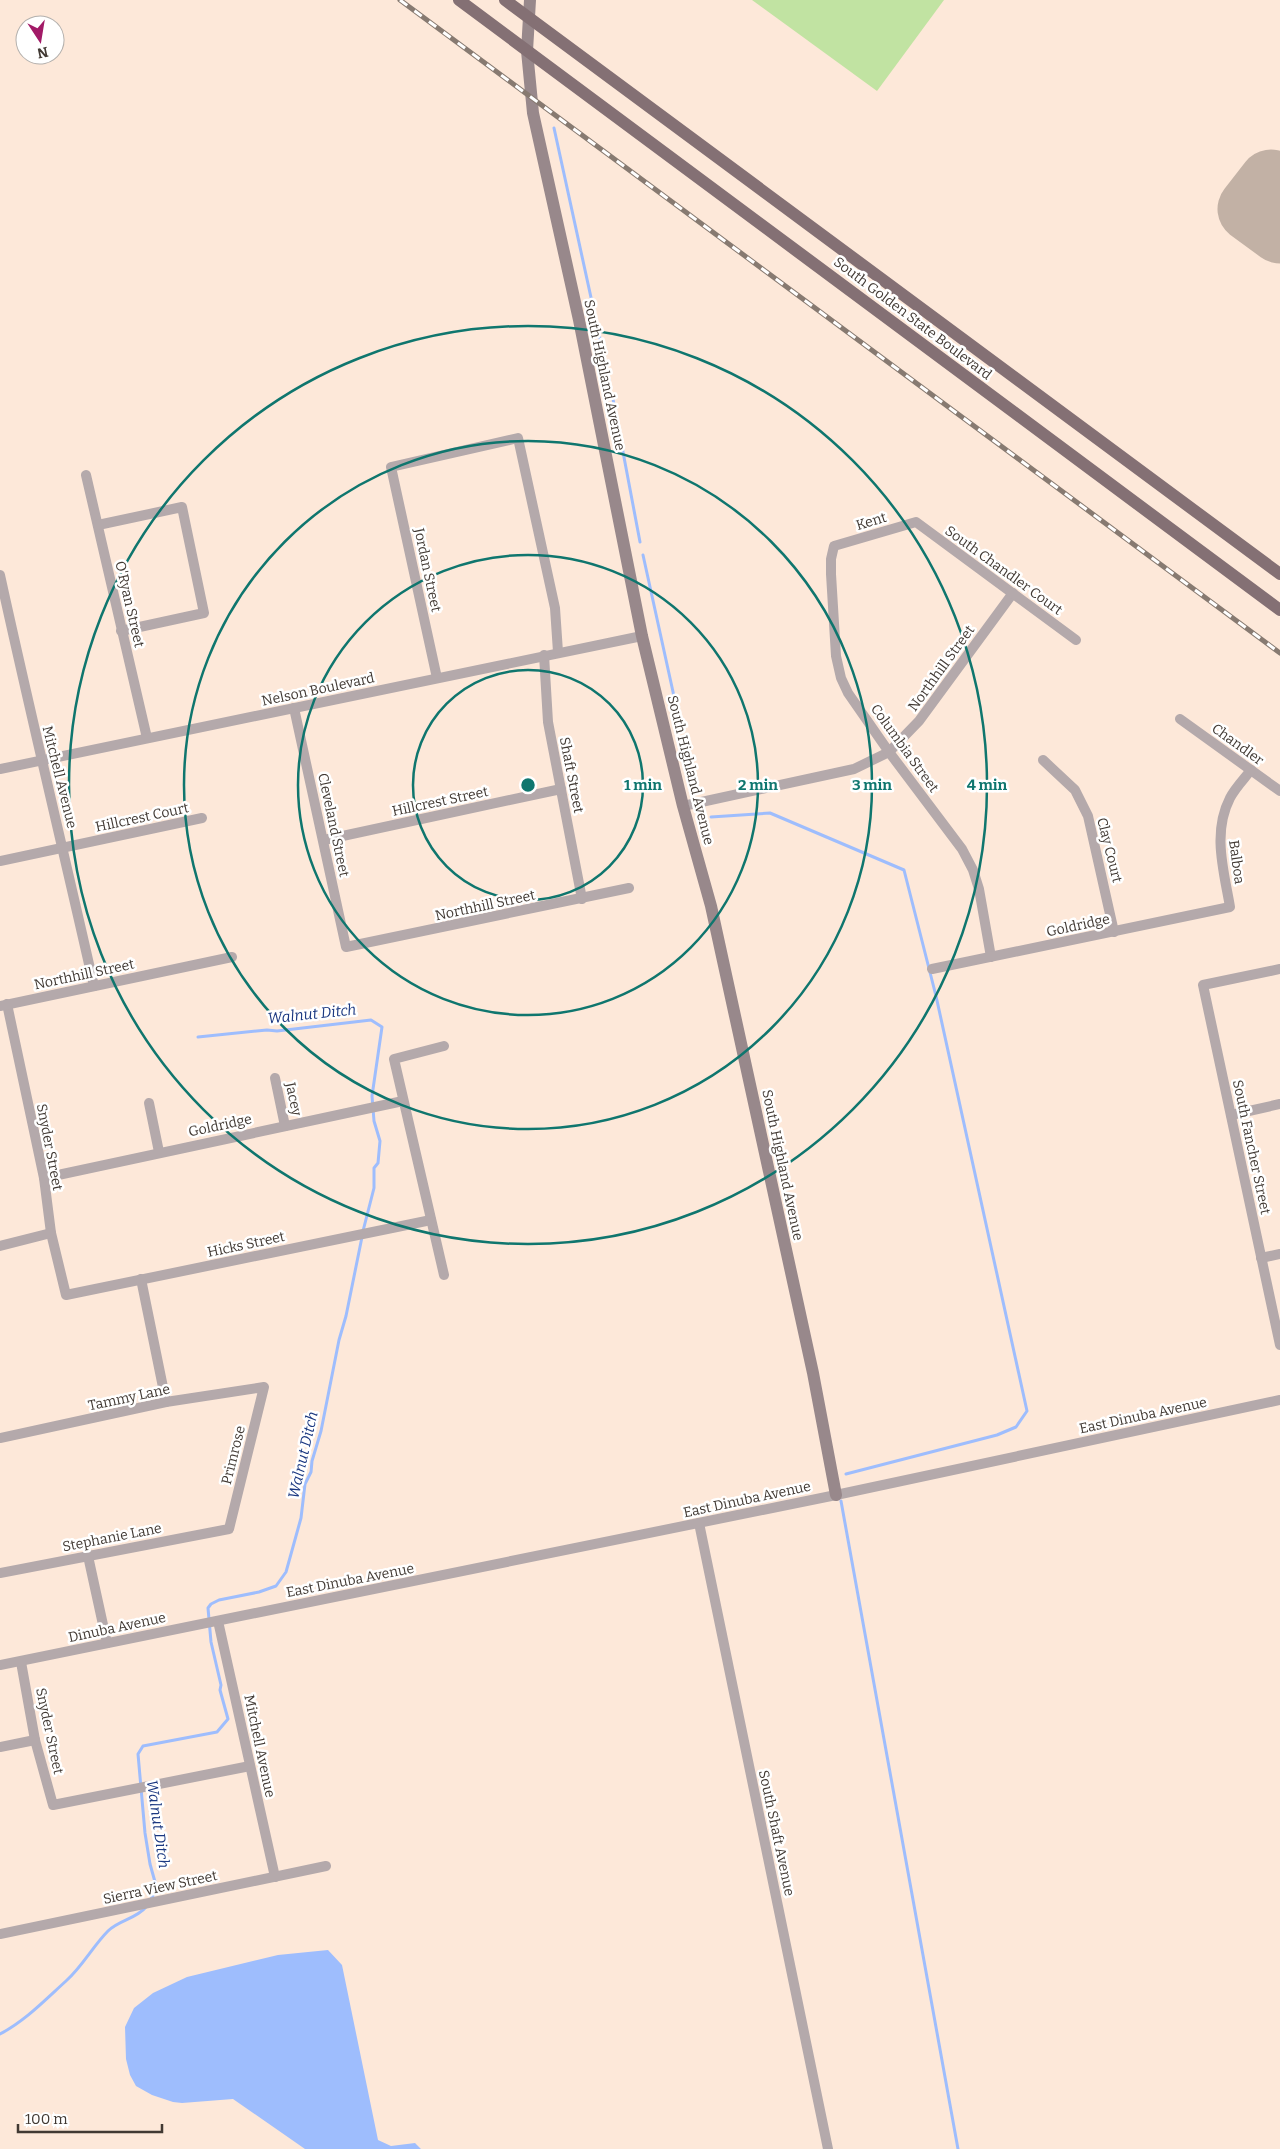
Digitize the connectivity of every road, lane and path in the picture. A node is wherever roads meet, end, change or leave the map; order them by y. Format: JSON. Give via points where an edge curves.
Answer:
{"nodes":[{"id":1,"x":459,"y":0,"type":"edge"},
{"id":2,"x":505,"y":0,"type":"edge"},
{"id":3,"x":530,"y":0,"type":"edge"},
{"id":4,"x":530,"y":18,"type":"junction"},
{"id":5,"x":527,"y":52,"type":"junction"},
{"id":6,"x":86,"y":475,"type":"dead end"},
{"id":7,"x":916,"y":522,"type":"joint"},
{"id":8,"x":98,"y":525,"type":"junction"},
{"id":9,"x":834,"y":546,"type":"joint"},
{"id":10,"x":1280,"y":574,"type":"edge"},
{"id":11,"x":0,"y":575,"type":"edge"},
{"id":12,"x":1013,"y":593,"type":"junction"},
{"id":13,"x":1280,"y":610,"type":"edge"},
{"id":14,"x":121,"y":631,"type":"junction"},
{"id":15,"x":642,"y":636,"type":"junction"},
{"id":16,"x":1076,"y":640,"type":"dead end"},
{"id":17,"x":558,"y":652,"type":"junction"},
{"id":18,"x":544,"y":655,"type":"junction"},
{"id":19,"x":437,"y":678,"type":"junction"},
{"id":20,"x":294,"y":708,"type":"junction"},
{"id":21,"x":1180,"y":718,"type":"dead end"},
{"id":22,"x":148,"y":738,"type":"junction"},
{"id":23,"x":889,"y":752,"type":"junction"},
{"id":24,"x":41,"y":760,"type":"junction"},
{"id":25,"x":1043,"y":760,"type":"dead end"},
{"id":26,"x":0,"y":769,"type":"edge"},
{"id":27,"x":1251,"y":770,"type":"junction"},
{"id":28,"x":561,"y":789,"type":"junction"},
{"id":29,"x":1280,"y":791,"type":"edge"},
{"id":30,"x":683,"y":806,"type":"junction"},
{"id":31,"x":202,"y":818,"type":"dead end"},
{"id":32,"x":324,"y":840,"type":"junction"},
{"id":33,"x":63,"y":848,"type":"junction"},
{"id":34,"x":0,"y":861,"type":"edge"},
{"id":35,"x":628,"y":888,"type":"dead end"},
{"id":36,"x":582,"y":899,"type":"junction"},
{"id":37,"x":1230,"y":907,"type":"joint"},
{"id":38,"x":1114,"y":932,"type":"junction"},
{"id":39,"x":346,"y":947,"type":"joint"},
{"id":40,"x":232,"y":957,"type":"dead end"},
{"id":41,"x":991,"y":957,"type":"junction"},
{"id":42,"x":932,"y":969,"type":"dead end"},
{"id":43,"x":1280,"y":969,"type":"edge"},
{"id":44,"x":94,"y":986,"type":"junction"},
{"id":45,"x":3,"y":1005,"type":"edge"},
{"id":46,"x":444,"y":1046,"type":"dead end"},
{"id":47,"x":275,"y":1078,"type":"dead end"},
{"id":48,"x":403,"y":1101,"type":"junction"},
{"id":49,"x":149,"y":1103,"type":"dead end"},
{"id":50,"x":1280,"y":1104,"type":"edge"},
{"id":51,"x":1231,"y":1115,"type":"junction"},
{"id":52,"x":285,"y":1126,"type":"junction"},
{"id":53,"x":159,"y":1152,"type":"junction"},
{"id":54,"x":44,"y":1178,"type":"junction"},
{"id":55,"x":431,"y":1220,"type":"junction"},
{"id":56,"x":51,"y":1233,"type":"junction"},
{"id":57,"x":0,"y":1246,"type":"edge"},
{"id":58,"x":1280,"y":1254,"type":"edge"},
{"id":59,"x":1261,"y":1258,"type":"junction"},
{"id":60,"x":444,"y":1275,"type":"dead end"},
{"id":61,"x":141,"y":1279,"type":"junction"},
{"id":62,"x":66,"y":1295,"type":"joint"},
{"id":63,"x":1280,"y":1345,"type":"edge"},
{"id":64,"x":264,"y":1387,"type":"joint"},
{"id":65,"x":1280,"y":1400,"type":"edge"},
{"id":66,"x":166,"y":1402,"type":"junction"},
{"id":67,"x":0,"y":1438,"type":"edge"},
{"id":68,"x":836,"y":1494,"type":"junction"},
{"id":69,"x":699,"y":1523,"type":"junction"},
{"id":70,"x":229,"y":1529,"type":"joint"},
{"id":71,"x":88,"y":1556,"type":"junction"},
{"id":72,"x":0,"y":1574,"type":"edge"},
{"id":73,"x":218,"y":1621,"type":"junction"},
{"id":74,"x":106,"y":1643,"type":"junction"},
{"id":75,"x":21,"y":1662,"type":"junction"},
{"id":76,"x":0,"y":1665,"type":"edge"},
{"id":77,"x":35,"y":1740,"type":"junction"},
{"id":78,"x":0,"y":1747,"type":"edge"},
{"id":79,"x":250,"y":1766,"type":"junction"},
{"id":80,"x":326,"y":1866,"type":"dead end"},
{"id":81,"x":275,"y":1877,"type":"junction"},
{"id":82,"x":0,"y":1934,"type":"edge"},
{"id":83,"x":828,"y":2149,"type":"edge"}],
"edges":[{"from":1,"to":5,"type":"main road","name":"South Golden State Boulevard"},
{"from":2,"to":4,"type":"main road","name":"South Golden State Boulevard"},
{"from":3,"to":4,"type":"street","name":"South Highland Avenue"},
{"from":4,"to":5,"type":"street","name":"South Highland Avenue"},
{"from":4,"to":10,"type":"main road","name":"South Golden State Boulevard"},
{"from":5,"to":13,"type":"main road","name":"South Golden State Boulevard"},
{"from":5,"to":15,"type":"street","name":"South Highland Avenue","via":[[533,113],[579,320]]},
{"from":6,"to":8,"type":"street","name":"O'Ryan Street"},
{"from":7,"to":9,"type":"street","name":"Kent"},
{"from":7,"to":12,"type":"street","name":"South Chandler Court"},
{"from":8,"to":14,"type":"street","name":"O'Ryan Street"},
{"from":8,"to":14,"type":"street","via":[[182,507],[204,612]]},
{"from":9,"to":23,"type":"street","name":"Columbia Street","via":[[831,574],[836,656],[841,678]]},
{"from":11,"to":24,"type":"street","name":"Mitchell Avenue"},
{"from":12,"to":16,"type":"street","name":"South Chandler Court"},
{"from":12,"to":23,"type":"street","name":"Northhill Street","via":[[919,721]]},
{"from":14,"to":22,"type":"street","name":"O'Ryan Street"},
{"from":15,"to":17,"type":"street","name":"Nelson Boulevard"},
{"from":15,"to":30,"type":"street","name":"South Highland Avenue"},
{"from":17,"to":18,"type":"street","name":"Nelson Boulevard"},
{"from":17,"to":19,"type":"street","name":"Jordan Street","via":[[555,608],[518,438],[391,467]]},
{"from":18,"to":19,"type":"street","name":"Nelson Boulevard"},
{"from":18,"to":28,"type":"street","name":"Shaft Street","via":[[548,722]]},
{"from":19,"to":20,"type":"street","name":"Nelson Boulevard"},
{"from":20,"to":22,"type":"street","name":"Nelson Boulevard"},
{"from":20,"to":32,"type":"street","name":"Cleveland Street"},
{"from":21,"to":27,"type":"street","name":"Chandler"},
{"from":22,"to":24,"type":"street","name":"Nelson Boulevard"},
{"from":23,"to":30,"type":"street","name":"Northhill Street","via":[[854,769]]},
{"from":23,"to":41,"type":"street","name":"Columbia Street","via":[[962,849],[979,889]]},
{"from":24,"to":26,"type":"street","name":"Nelson Boulevard"},
{"from":24,"to":33,"type":"street","name":"Mitchell Avenue"},
{"from":25,"to":38,"type":"street","name":"Clay Court","via":[[1074,790],[1088,816]]},
{"from":27,"to":29,"type":"street","name":"Chandler"},
{"from":27,"to":37,"type":"street","name":"Balboa","via":[[1230,797],[1220,835]]},
{"from":28,"to":32,"type":"street","name":"Hillcrest Street"},
{"from":28,"to":36,"type":"street","name":"Shaft Street"},
{"from":30,"to":68,"type":"street","name":"South Highland Avenue","via":[[711,906],[813,1373]]},
{"from":31,"to":33,"type":"street","name":"Hillcrest Court"},
{"from":32,"to":39,"type":"street","name":"Cleveland Street"},
{"from":33,"to":34,"type":"street","name":"Hillcrest Court"},
{"from":33,"to":44,"type":"street","name":"Mitchell Avenue"},
{"from":35,"to":36,"type":"street","name":"Northhill Street"},
{"from":36,"to":39,"type":"street","name":"Northhill Street"},
{"from":37,"to":38,"type":"street","name":"Goldridge"},
{"from":38,"to":41,"type":"street","name":"Goldridge"},
{"from":40,"to":44,"type":"street","name":"Northhill Street"},
{"from":41,"to":42,"type":"street","name":"Goldridge"},
{"from":43,"to":51,"type":"street","name":"South Fancher Street","via":[[1203,985]]},
{"from":44,"to":45,"type":"street","name":"Northhill Street"},
{"from":45,"to":54,"type":"street","name":"Snyder Street"},
{"from":46,"to":48,"type":"street","via":[[394,1058]]},
{"from":47,"to":52,"type":"street","name":"Jacey"},
{"from":48,"to":52,"type":"street","name":"Goldridge"},
{"from":48,"to":55,"type":"street"},
{"from":49,"to":53,"type":"street"},
{"from":50,"to":51,"type":"street"},
{"from":51,"to":59,"type":"street","name":"South Fancher Street"},
{"from":52,"to":53,"type":"street","name":"Goldridge"},
{"from":53,"to":54,"type":"street","name":"Goldridge"},
{"from":54,"to":56,"type":"street","name":"Snyder Street"},
{"from":55,"to":60,"type":"street"},
{"from":55,"to":61,"type":"street","name":"Hicks Street"},
{"from":56,"to":57,"type":"street"},
{"from":56,"to":62,"type":"street","name":"Snyder Street"},
{"from":58,"to":59,"type":"street"},
{"from":59,"to":63,"type":"street","name":"South Fancher Street"},
{"from":61,"to":62,"type":"street","name":"Hicks Street"},
{"from":61,"to":66,"type":"street"},
{"from":64,"to":66,"type":"street","name":"Tammy Lane"},
{"from":64,"to":70,"type":"street","name":"Primrose"},
{"from":65,"to":68,"type":"street","name":"East Dinuba Avenue"},
{"from":66,"to":67,"type":"street","name":"Tammy Lane"},
{"from":68,"to":69,"type":"street","name":"East Dinuba Avenue"},
{"from":69,"to":73,"type":"street","name":"East Dinuba Avenue"},
{"from":69,"to":83,"type":"street","name":"South Shaft Avenue"},
{"from":70,"to":71,"type":"street","name":"Stephanie Lane"},
{"from":71,"to":72,"type":"street","name":"Stephanie Lane"},
{"from":71,"to":74,"type":"street"},
{"from":73,"to":74,"type":"street","name":"Dinuba Avenue"},
{"from":73,"to":79,"type":"street","name":"Mitchell Avenue"},
{"from":74,"to":75,"type":"street","name":"Dinuba Avenue"},
{"from":75,"to":76,"type":"street"},
{"from":75,"to":77,"type":"street","name":"Snyder Street"},
{"from":77,"to":78,"type":"street"},
{"from":77,"to":79,"type":"street","name":"Snyder Street","via":[[53,1805]]},
{"from":79,"to":81,"type":"street","name":"Mitchell Avenue"},
{"from":80,"to":81,"type":"street","name":"Sierra View Street"},
{"from":81,"to":82,"type":"street","name":"Sierra View Street"}]}
